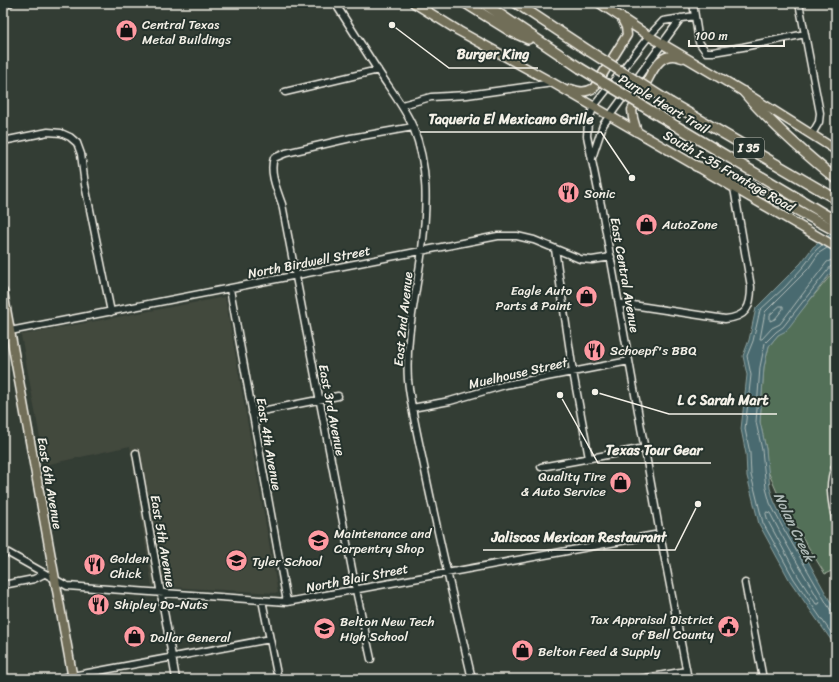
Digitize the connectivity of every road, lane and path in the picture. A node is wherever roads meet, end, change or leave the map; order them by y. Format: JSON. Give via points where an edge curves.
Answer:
{"nodes":[{"id":1,"x":10,"y":3,"type":"edge"},
{"id":2,"x":335,"y":3,"type":"edge"},
{"id":3,"x":414,"y":3,"type":"edge"},
{"id":4,"x":465,"y":3,"type":"edge"},
{"id":5,"x":483,"y":3,"type":"edge"},
{"id":6,"x":516,"y":3,"type":"edge"},
{"id":7,"x":524,"y":3,"type":"edge"},
{"id":8,"x":599,"y":3,"type":"edge"},
{"id":9,"x":693,"y":3,"type":"edge"},
{"id":10,"x":799,"y":3,"type":"edge"},
{"id":11,"x":3,"y":4,"type":"edge"},
{"id":12,"x":695,"y":16,"type":"junction"},
{"id":13,"x":621,"y":17,"type":"junction"},
{"id":14,"x":681,"y":18,"type":"junction"},
{"id":15,"x":556,"y":29,"type":"junction"},
{"id":16,"x":805,"y":34,"type":"junction"},
{"id":17,"x":649,"y":36,"type":"junction"},
{"id":18,"x":662,"y":44,"type":"junction"},
{"id":19,"x":554,"y":52,"type":"junction"},
{"id":20,"x":702,"y":66,"type":"junction"},
{"id":21,"x":378,"y":70,"type":"junction"},
{"id":22,"x":553,"y":83,"type":"junction"},
{"id":23,"x":284,"y":92,"type":"dead end"},
{"id":24,"x":744,"y":92,"type":"junction"},
{"id":25,"x":402,"y":105,"type":"junction"},
{"id":26,"x":594,"y":106,"type":"junction"},
{"id":27,"x":610,"y":115,"type":"junction"},
{"id":28,"x":413,"y":127,"type":"junction"},
{"id":29,"x":637,"y":132,"type":"junction"},
{"id":30,"x":812,"y":134,"type":"junction"},
{"id":31,"x":3,"y":141,"type":"edge"},
{"id":32,"x":836,"y":150,"type":"edge"},
{"id":33,"x":592,"y":158,"type":"junction"},
{"id":34,"x":696,"y":166,"type":"junction"},
{"id":35,"x":836,"y":178,"type":"edge"},
{"id":36,"x":734,"y":188,"type":"junction"},
{"id":37,"x":836,"y":199,"type":"edge"},
{"id":38,"x":836,"y":221,"type":"edge"},
{"id":39,"x":836,"y":231,"type":"edge"},
{"id":40,"x":836,"y":247,"type":"edge"},
{"id":41,"x":555,"y":249,"type":"junction"},
{"id":42,"x":422,"y":250,"type":"junction"},
{"id":43,"x":611,"y":257,"type":"junction"},
{"id":44,"x":296,"y":276,"type":"junction"},
{"id":45,"x":230,"y":289,"type":"junction"},
{"id":46,"x":3,"y":292,"type":"edge"},
{"id":47,"x":619,"y":302,"type":"junction"},
{"id":48,"x":111,"y":312,"type":"junction"},
{"id":49,"x":5,"y":316,"type":"edge"},
{"id":50,"x":10,"y":331,"type":"junction"},
{"id":51,"x":629,"y":362,"type":"junction"},
{"id":52,"x":573,"y":372,"type":"junction"},
{"id":53,"x":338,"y":396,"type":"dead end"},
{"id":54,"x":319,"y":400,"type":"junction"},
{"id":55,"x":412,"y":408,"type":"junction"},
{"id":56,"x":252,"y":412,"type":"junction"},
{"id":57,"x":645,"y":448,"type":"junction"},
{"id":58,"x":136,"y":453,"type":"dead end"},
{"id":59,"x":589,"y":458,"type":"junction"},
{"id":60,"x":836,"y":464,"type":"edge"},
{"id":61,"x":541,"y":467,"type":"dead end"},
{"id":62,"x":836,"y":524,"type":"edge"},
{"id":63,"x":660,"y":534,"type":"junction"},
{"id":64,"x":3,"y":550,"type":"edge"},
{"id":65,"x":448,"y":572,"type":"junction"},
{"id":66,"x":44,"y":574,"type":"junction"},
{"id":67,"x":55,"y":580,"type":"junction"},
{"id":68,"x":745,"y":583,"type":"dead end"},
{"id":69,"x":3,"y":585,"type":"edge"},
{"id":70,"x":356,"y":590,"type":"junction"},
{"id":71,"x":161,"y":592,"type":"junction"},
{"id":72,"x":262,"y":600,"type":"junction"},
{"id":73,"x":287,"y":602,"type":"junction"},
{"id":74,"x":270,"y":639,"type":"junction"},
{"id":75,"x":172,"y":657,"type":"junction"},
{"id":76,"x":371,"y":659,"type":"dead end"},
{"id":77,"x":686,"y":671,"type":"junction"},
{"id":78,"x":72,"y":677,"type":"edge"},
{"id":79,"x":56,"y":679,"type":"edge"},
{"id":80,"x":176,"y":679,"type":"edge"},
{"id":81,"x":278,"y":679,"type":"edge"},
{"id":82,"x":472,"y":679,"type":"edge"},
{"id":83,"x":641,"y":679,"type":"edge"},
{"id":84,"x":688,"y":679,"type":"edge"},
{"id":85,"x":763,"y":679,"type":"edge"}],
"edges":[{"from":1,"to":11,"type":"street"},
{"from":2,"to":21,"type":"street","name":"East 2nd Avenue"},
{"from":3,"to":22,"type":"main road"},
{"from":4,"to":19,"type":"highway","via":[[510,31]]},
{"from":5,"to":19,"type":"highway","name":"Purple Heart Trail","number":"I 35"},
{"from":6,"to":15,"type":"highway","name":"Purple Heart Trail","number":"I 35"},
{"from":7,"to":15,"type":"highway"},
{"from":8,"to":13,"type":"main road"},
{"from":9,"to":12,"type":"street"},
{"from":10,"to":16,"type":"street"},
{"from":12,"to":14,"type":"street","name":"East Central Avenue"},
{"from":12,"to":16,"type":"street","via":[[699,42],[706,52]]},
{"from":13,"to":17,"type":"main road"},
{"from":13,"to":22,"type":"main road","via":[[627,35],[594,88],[588,92],[581,92]]},
{"from":14,"to":17,"type":"street","name":"East Central Avenue","via":[[663,21]]},
{"from":14,"to":18,"type":"street","name":"East Central Avenue"},
{"from":15,"to":37,"type":"highway","name":"Purple Heart Trail","number":"I 35","bridge":true,"via":[[671,103]]},
{"from":16,"to":30,"type":"street","via":[[820,113],[819,122]]},
{"from":17,"to":18,"type":"main road"},
{"from":17,"to":26,"type":"street","name":"East Central Avenue"},
{"from":18,"to":20,"type":"main road"},
{"from":18,"to":27,"type":"street","name":"East Central Avenue"},
{"from":19,"to":38,"type":"highway","name":"Purple Heart Trail","number":"I 35","bridge":true},
{"from":20,"to":24,"type":"main road"},
{"from":20,"to":29,"type":"main road","via":[[671,56],[655,65],[632,110]]},
{"from":21,"to":23,"type":"street"},
{"from":21,"to":25,"type":"street","name":"East 2nd Avenue"},
{"from":22,"to":25,"type":"street","via":[[467,95],[431,97]]},
{"from":22,"to":26,"type":"main road","name":"South I-35 Frontage Road"},
{"from":24,"to":30,"type":"main road"},
{"from":24,"to":35,"type":"highway","via":[[802,151]]},
{"from":25,"to":28,"type":"street","name":"East 2nd Avenue"},
{"from":26,"to":27,"type":"main road","name":"South I-35 Frontage Road"},
{"from":26,"to":33,"type":"street","name":"East Central Avenue","via":[[588,122],[587,136]]},
{"from":27,"to":29,"type":"main road","name":"South I-35 Frontage Road"},
{"from":27,"to":33,"type":"street","name":"East Central Avenue","via":[[603,125]]},
{"from":28,"to":42,"type":"street","name":"East 2nd Avenue","via":[[425,183],[426,208]]},
{"from":28,"to":44,"type":"street","name":"East 3rd Avenue","via":[[351,138],[274,158],[272,165],[275,185],[282,204]]},
{"from":29,"to":34,"type":"main road","name":"South I-35 Frontage Road"},
{"from":30,"to":32,"type":"main road"},
{"from":31,"to":48,"type":"street","via":[[48,132],[61,133],[77,143]]},
{"from":33,"to":43,"type":"street","name":"East Central Avenue"},
{"from":34,"to":36,"type":"main road","name":"South I-35 Frontage Road"},
{"from":34,"to":39,"type":"highway","via":[[764,193]]},
{"from":36,"to":40,"type":"main road","name":"South I-35 Frontage Road"},
{"from":36,"to":47,"type":"street","via":[[751,288],[750,303],[743,314],[725,319]]},
{"from":41,"to":42,"type":"street","name":"North Birdwell Street","via":[[517,236],[498,236]]},
{"from":41,"to":43,"type":"street","name":"North Birdwell Street","via":[[580,259]]},
{"from":41,"to":52,"type":"street"},
{"from":42,"to":44,"type":"street","name":"North Birdwell Street"},
{"from":42,"to":55,"type":"street","name":"East 2nd Avenue","via":[[407,363]]},
{"from":43,"to":47,"type":"street","name":"East Central Avenue"},
{"from":44,"to":45,"type":"street","name":"North Birdwell Street"},
{"from":44,"to":54,"type":"street","name":"East 3rd Avenue"},
{"from":45,"to":48,"type":"street","name":"North Birdwell Street"},
{"from":45,"to":56,"type":"street","name":"East 4th Avenue"},
{"from":46,"to":49,"type":"main road","name":"East 6th Avenue"},
{"from":47,"to":51,"type":"street","name":"East Central Avenue"},
{"from":48,"to":50,"type":"street","name":"North Birdwell Street"},
{"from":49,"to":50,"type":"main road","name":"East 6th Avenue"},
{"from":50,"to":67,"type":"main road","name":"East 6th Avenue"},
{"from":51,"to":52,"type":"street","name":"Muelhouse Street"},
{"from":51,"to":57,"type":"street","name":"East Central Avenue"},
{"from":52,"to":55,"type":"street","name":"Muelhouse Street","via":[[505,385],[450,401]]},
{"from":52,"to":59,"type":"street"},
{"from":53,"to":54,"type":"street"},
{"from":54,"to":56,"type":"street"},
{"from":54,"to":70,"type":"street","name":"East 3rd Avenue"},
{"from":55,"to":65,"type":"street","name":"East 2nd Avenue"},
{"from":56,"to":73,"type":"street","name":"East 4th Avenue"},
{"from":57,"to":59,"type":"street"},
{"from":57,"to":63,"type":"street","name":"East Central Avenue"},
{"from":58,"to":71,"type":"street","name":"East 5th Avenue"},
{"from":59,"to":61,"type":"street"},
{"from":60,"to":62,"type":"street","via":[[830,488]]},
{"from":63,"to":65,"type":"street","name":"North Blair Street"},
{"from":63,"to":77,"type":"street","name":"East Central Avenue"},
{"from":64,"to":66,"type":"street","name":"North Blair Street"},
{"from":65,"to":70,"type":"street","name":"North Blair Street"},
{"from":65,"to":82,"type":"street","name":"East 2nd Avenue"},
{"from":66,"to":67,"type":"street","name":"North Blair Street"},
{"from":66,"to":69,"type":"street","via":[[34,579]]},
{"from":67,"to":71,"type":"street","name":"North Blair Street","via":[[67,586]]},
{"from":67,"to":78,"type":"main road","name":"East 6th Avenue"},
{"from":68,"to":85,"type":"street"},
{"from":70,"to":73,"type":"street","name":"North Blair Street"},
{"from":70,"to":76,"type":"street","name":"East 3rd Avenue"},
{"from":71,"to":72,"type":"street","name":"North Blair Street"},
{"from":71,"to":75,"type":"street","name":"East 5th Avenue"},
{"from":72,"to":73,"type":"street","name":"North Blair Street"},
{"from":72,"to":74,"type":"street"},
{"from":74,"to":75,"type":"street"},
{"from":74,"to":81,"type":"street"},
{"from":75,"to":78,"type":"street"},
{"from":75,"to":80,"type":"street","name":"East 5th Avenue"},
{"from":77,"to":83,"type":"street"},
{"from":77,"to":84,"type":"street","name":"East Central Avenue"},
{"from":78,"to":79,"type":"street"}]}
